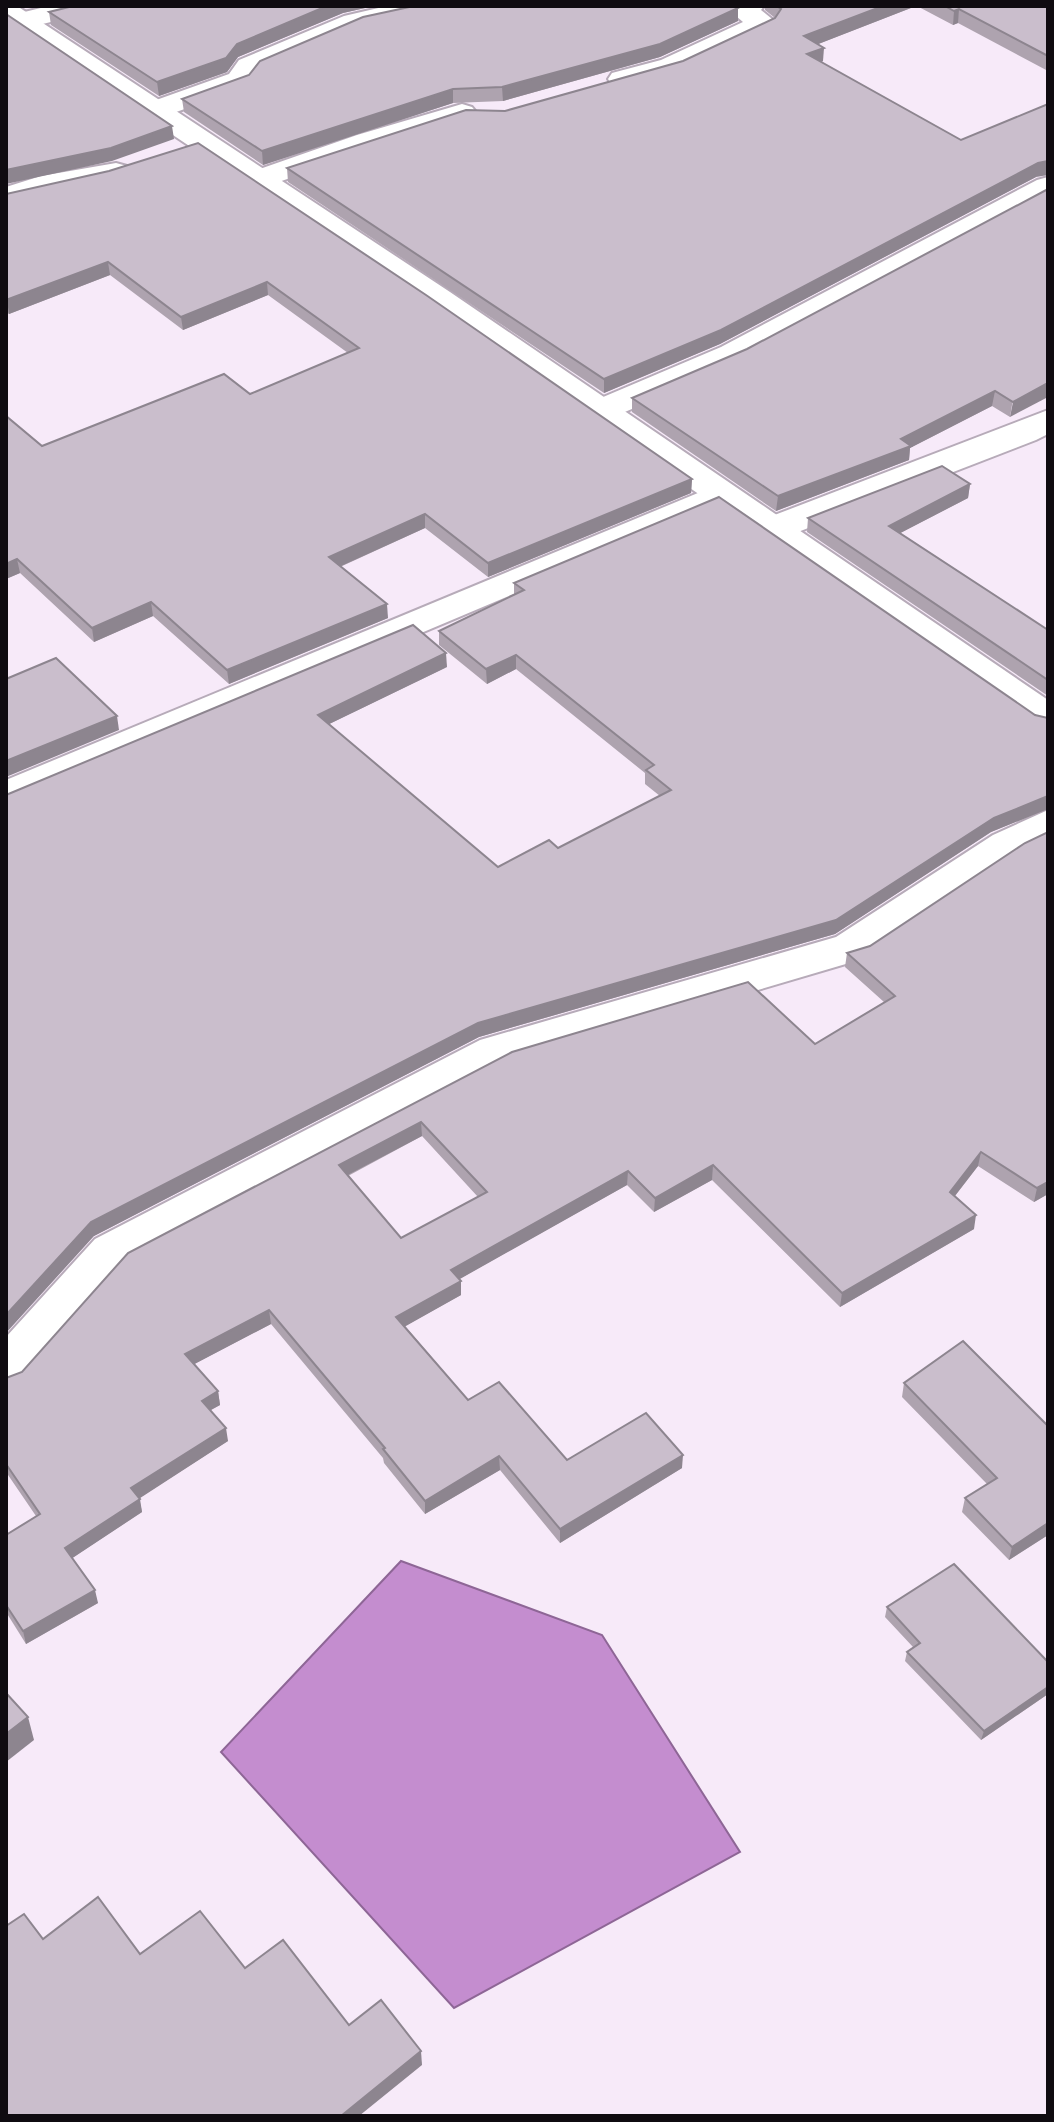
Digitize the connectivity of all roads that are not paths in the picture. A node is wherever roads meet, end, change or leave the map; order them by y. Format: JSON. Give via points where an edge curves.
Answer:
{"nodes":[{"id":1,"x":82,"y":6,"type":"edge"},
{"id":2,"x":423,"y":6,"type":"edge"},
{"id":3,"x":750,"y":6,"type":"edge"},
{"id":4,"x":14,"y":16,"type":"edge"},
{"id":5,"x":596,"y":87,"type":"edge"},
{"id":6,"x":155,"y":110,"type":"junction"},
{"id":7,"x":491,"y":113,"type":"edge"},
{"id":8,"x":174,"y":152,"type":"junction"},
{"id":9,"x":259,"y":179,"type":"junction"},
{"id":10,"x":1048,"y":186,"type":"edge"},
{"id":11,"x":6,"y":197,"type":"edge"},
{"id":12,"x":601,"y":410,"type":"junction"},
{"id":13,"x":1048,"y":420,"type":"edge"},
{"id":14,"x":722,"y":494,"type":"junction"},
{"id":15,"x":772,"y":529,"type":"junction"},
{"id":16,"x":1048,"y":718,"type":"edge"},
{"id":17,"x":6,"y":795,"type":"edge"},
{"id":18,"x":1048,"y":824,"type":"edge"},
{"id":19,"x":6,"y":1370,"type":"edge"}],
"edges":[{"from":1,"to":4,"type":"street"},
{"from":2,"to":6,"type":"street","via":[[354,22],[249,66],[239,80]]},
{"from":3,"to":5,"type":"street","via":[[743,10],[763,23],[671,66]]},
{"from":4,"to":6,"type":"street"},
{"from":6,"to":8,"type":"street"},
{"from":7,"to":9,"type":"street","via":[[464,112]]},
{"from":8,"to":9,"type":"street"},
{"from":8,"to":11,"type":"street","via":[[109,174],[41,185]]},
{"from":9,"to":12,"type":"street"},
{"from":10,"to":12,"type":"street","via":[[733,354]]},
{"from":12,"to":14,"type":"street"},
{"from":13,"to":15,"type":"street"},
{"from":14,"to":15,"type":"street"},
{"from":14,"to":17,"type":"street"},
{"from":15,"to":16,"type":"street"},
{"from":18,"to":19,"type":"street","via":[[1007,845],[851,948],[496,1051],[112,1252]]}]}
